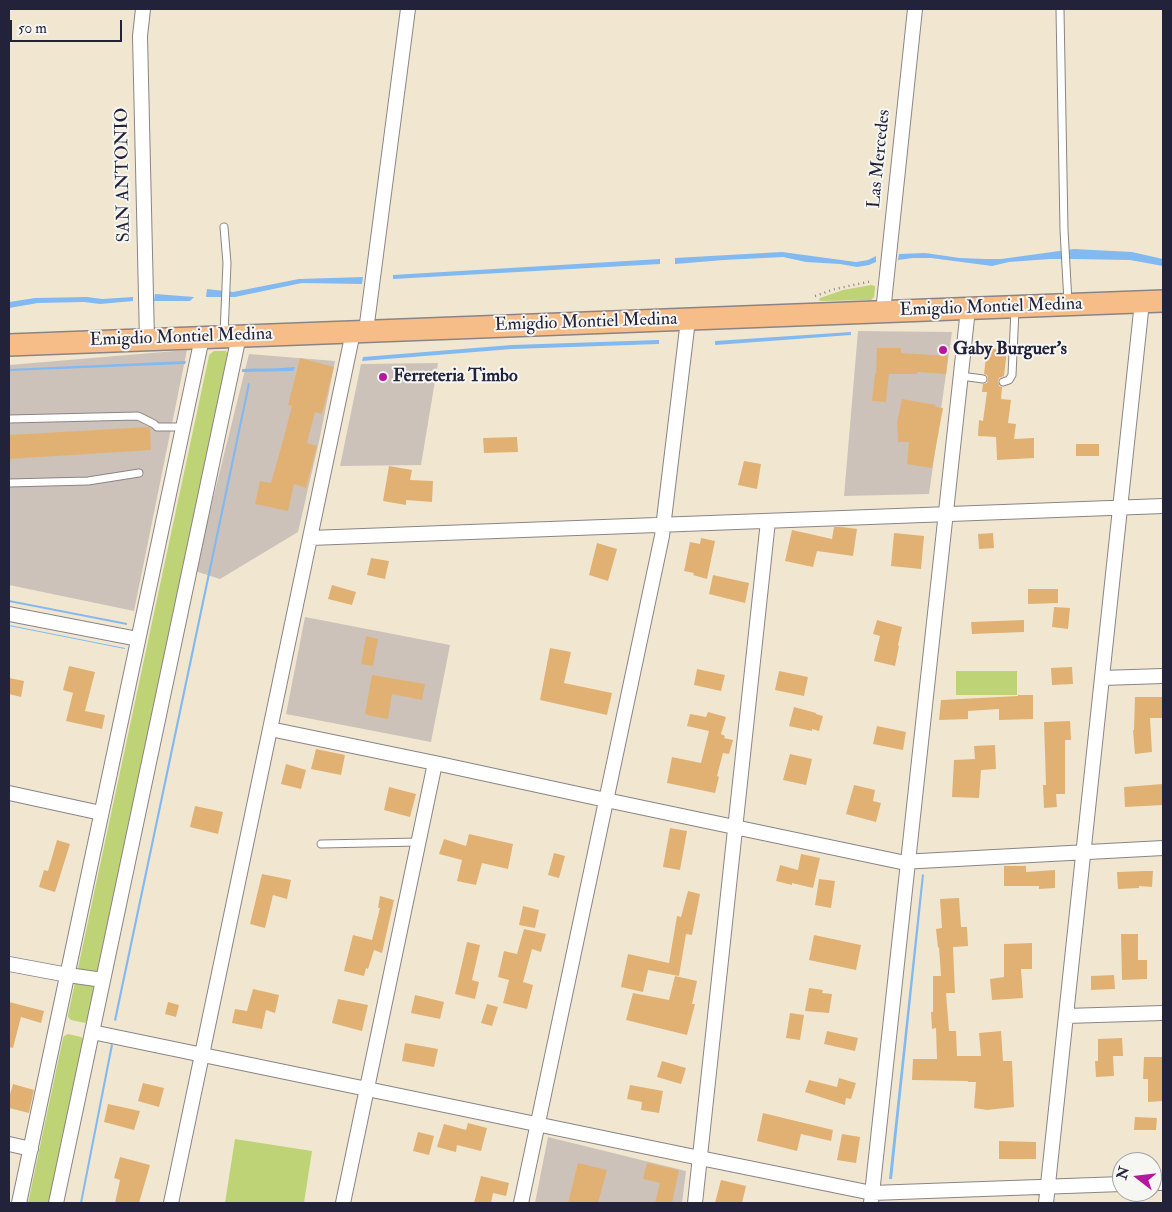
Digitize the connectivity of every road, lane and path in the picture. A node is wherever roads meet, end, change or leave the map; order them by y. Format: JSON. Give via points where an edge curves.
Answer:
{"nodes":[{"id":1,"x":143,"y":9,"type":"edge"},
{"id":2,"x":408,"y":9,"type":"edge"},
{"id":3,"x":915,"y":9,"type":"edge"},
{"id":4,"x":1060,"y":10,"type":"edge"},
{"id":5,"x":224,"y":227,"type":"dead end"},
{"id":6,"x":887,"y":273,"type":"junction"},
{"id":7,"x":811,"y":298,"type":"dead end"},
{"id":8,"x":1153,"y":301,"type":"edge"},
{"id":9,"x":1068,"y":305,"type":"junction"},
{"id":10,"x":1015,"y":307,"type":"junction"},
{"id":11,"x":968,"y":309,"type":"junction"},
{"id":12,"x":883,"y":312,"type":"junction"},
{"id":13,"x":688,"y":320,"type":"junction"},
{"id":14,"x":360,"y":331,"type":"junction"},
{"id":15,"x":231,"y":336,"type":"junction"},
{"id":16,"x":202,"y":338,"type":"junction"},
{"id":17,"x":147,"y":340,"type":"junction"},
{"id":18,"x":9,"y":345,"type":"edge"},
{"id":19,"x":961,"y":376,"type":"junction"},
{"id":20,"x":984,"y":379,"type":"dead end"},
{"id":21,"x":1003,"y":382,"type":"dead end"},
{"id":22,"x":9,"y":420,"type":"edge"},
{"id":23,"x":183,"y":427,"type":"junction"},
{"id":24,"x":139,"y":473,"type":"dead end"},
{"id":25,"x":9,"y":483,"type":"edge"},
{"id":26,"x":1163,"y":506,"type":"edge"},
{"id":27,"x":1120,"y":507,"type":"junction"},
{"id":28,"x":946,"y":514,"type":"junction"},
{"id":29,"x":768,"y":521,"type":"junction"},
{"id":30,"x":664,"y":524,"type":"junction"},
{"id":31,"x":310,"y":538,"type":"junction"},
{"id":32,"x":9,"y":614,"type":"edge"},
{"id":33,"x":138,"y":639,"type":"junction"},
{"id":34,"x":1163,"y":676,"type":"edge"},
{"id":35,"x":1102,"y":678,"type":"junction"},
{"id":36,"x":270,"y":729,"type":"junction"},
{"id":37,"x":435,"y":762,"type":"junction"},
{"id":38,"x":9,"y":793,"type":"edge"},
{"id":39,"x":606,"y":800,"type":"junction"},
{"id":40,"x":101,"y":813,"type":"junction"},
{"id":41,"x":735,"y":827,"type":"junction"},
{"id":42,"x":419,"y":842,"type":"junction"},
{"id":43,"x":321,"y":844,"type":"dead end"},
{"id":44,"x":1163,"y":848,"type":"edge"},
{"id":45,"x":1084,"y":852,"type":"junction"},
{"id":46,"x":908,"y":861,"type":"junction"},
{"id":47,"x":9,"y":964,"type":"edge"},
{"id":48,"x":68,"y":975,"type":"junction"},
{"id":49,"x":103,"y":980,"type":"junction"},
{"id":50,"x":1163,"y":1013,"type":"edge"},
{"id":51,"x":1066,"y":1016,"type":"junction"},
{"id":52,"x":92,"y":1032,"type":"junction"},
{"id":53,"x":202,"y":1055,"type":"junction"},
{"id":54,"x":367,"y":1089,"type":"junction"},
{"id":55,"x":538,"y":1124,"type":"junction"},
{"id":56,"x":9,"y":1144,"type":"edge"},
{"id":57,"x":31,"y":1149,"type":"junction"},
{"id":58,"x":700,"y":1158,"type":"junction"},
{"id":59,"x":1112,"y":1184,"type":"edge"},
{"id":60,"x":1048,"y":1187,"type":"junction"},
{"id":61,"x":871,"y":1198,"type":"edge"},
{"id":62,"x":19,"y":1203,"type":"edge"},
{"id":63,"x":56,"y":1203,"type":"edge"},
{"id":64,"x":171,"y":1203,"type":"edge"},
{"id":65,"x":343,"y":1203,"type":"edge"},
{"id":66,"x":521,"y":1203,"type":"edge"},
{"id":67,"x":695,"y":1203,"type":"edge"},
{"id":68,"x":1046,"y":1203,"type":"edge"}],
"edges":[{"from":1,"to":17,"type":"street","name":"SAN ANTONIO","via":[[140,36]]},
{"from":2,"to":14,"type":"street"},
{"from":3,"to":6,"type":"street","name":"Las Mercedes"},
{"from":4,"to":9,"type":"lane"},
{"from":5,"to":15,"type":"lane"},
{"from":6,"to":7,"type":"path","via":[[879,279]]},
{"from":6,"to":12,"type":"street","name":"Las Mercedes"},
{"from":8,"to":9,"type":"main road","name":"Emigdio Montiel Medina"},
{"from":8,"to":27,"type":"street"},
{"from":9,"to":10,"type":"main road","name":"Emigdio Montiel Medina"},
{"from":10,"to":11,"type":"main road","name":"Emigdio Montiel Medina"},
{"from":10,"to":21,"type":"lane","via":[[1012,375]]},
{"from":11,"to":12,"type":"main road","name":"Emigdio Montiel Medina"},
{"from":11,"to":19,"type":"street"},
{"from":12,"to":13,"type":"main road","name":"Emigdio Montiel Medina"},
{"from":13,"to":14,"type":"main road","name":"Emigdio Montiel Medina"},
{"from":13,"to":30,"type":"street"},
{"from":14,"to":15,"type":"main road","name":"Emigdio Montiel Medina"},
{"from":14,"to":31,"type":"street"},
{"from":15,"to":16,"type":"main road","name":"Emigdio Montiel Medina"},
{"from":15,"to":49,"type":"street"},
{"from":16,"to":17,"type":"main road","name":"Emigdio Montiel Medina"},
{"from":16,"to":23,"type":"street"},
{"from":17,"to":18,"type":"main road","name":"Emigdio Montiel Medina"},
{"from":19,"to":20,"type":"lane"},
{"from":19,"to":28,"type":"street"},
{"from":22,"to":23,"type":"lane","via":[[138,416],[157,426]]},
{"from":23,"to":33,"type":"street"},
{"from":24,"to":25,"type":"lane","via":[[88,482]]},
{"from":26,"to":27,"type":"street"},
{"from":27,"to":28,"type":"street"},
{"from":27,"to":35,"type":"street"},
{"from":28,"to":29,"type":"street"},
{"from":28,"to":46,"type":"street"},
{"from":29,"to":30,"type":"street"},
{"from":29,"to":41,"type":"street"},
{"from":30,"to":31,"type":"street"},
{"from":30,"to":39,"type":"street"},
{"from":31,"to":36,"type":"street"},
{"from":32,"to":33,"type":"street"},
{"from":33,"to":40,"type":"street"},
{"from":34,"to":35,"type":"street"},
{"from":35,"to":45,"type":"street"},
{"from":36,"to":37,"type":"street"},
{"from":36,"to":53,"type":"street"},
{"from":37,"to":39,"type":"street"},
{"from":37,"to":42,"type":"street"},
{"from":38,"to":40,"type":"street"},
{"from":39,"to":41,"type":"street"},
{"from":39,"to":55,"type":"street"},
{"from":40,"to":48,"type":"street"},
{"from":41,"to":46,"type":"street"},
{"from":41,"to":58,"type":"street"},
{"from":42,"to":43,"type":"lane"},
{"from":42,"to":54,"type":"street"},
{"from":44,"to":45,"type":"street"},
{"from":45,"to":46,"type":"street"},
{"from":45,"to":51,"type":"street"},
{"from":46,"to":61,"type":"street"},
{"from":47,"to":48,"type":"street"},
{"from":48,"to":49,"type":"street"},
{"from":48,"to":57,"type":"street"},
{"from":49,"to":52,"type":"street"},
{"from":50,"to":51,"type":"street"},
{"from":51,"to":60,"type":"street"},
{"from":52,"to":53,"type":"street"},
{"from":52,"to":63,"type":"street"},
{"from":53,"to":54,"type":"street"},
{"from":53,"to":64,"type":"street"},
{"from":54,"to":55,"type":"street"},
{"from":54,"to":65,"type":"street"},
{"from":55,"to":58,"type":"street"},
{"from":55,"to":66,"type":"street"},
{"from":56,"to":57,"type":"street"},
{"from":57,"to":62,"type":"street"},
{"from":58,"to":61,"type":"street"},
{"from":58,"to":67,"type":"street"},
{"from":59,"to":60,"type":"street"},
{"from":60,"to":61,"type":"street"},
{"from":60,"to":68,"type":"street"}]}
